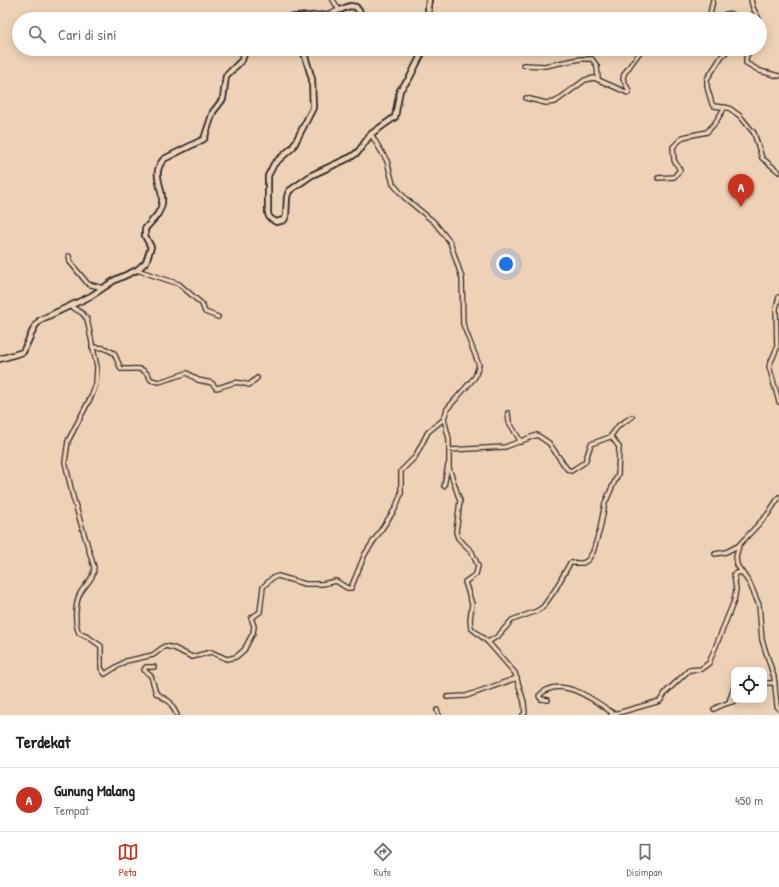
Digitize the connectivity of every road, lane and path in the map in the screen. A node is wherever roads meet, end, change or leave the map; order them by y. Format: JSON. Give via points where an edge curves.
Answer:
{"nodes":[{"id":1,"x":333,"y":0,"type":"edge"},
{"id":2,"x":429,"y":0,"type":"edge"},
{"id":3,"x":713,"y":0,"type":"edge"},
{"id":4,"x":751,"y":0,"type":"edge"},
{"id":5,"x":339,"y":10,"type":"junction"},
{"id":6,"x":334,"y":12,"type":"edge"},
{"id":7,"x":359,"y":12,"type":"edge"},
{"id":8,"x":429,"y":12,"type":"edge"},
{"id":9,"x":710,"y":12,"type":"edge"},
{"id":10,"x":755,"y":12,"type":"edge"},
{"id":11,"x":243,"y":56,"type":"edge"},
{"id":12,"x":305,"y":56,"type":"edge"},
{"id":13,"x":420,"y":56,"type":"edge"},
{"id":14,"x":636,"y":56,"type":"edge"},
{"id":15,"x":721,"y":56,"type":"edge"},
{"id":16,"x":747,"y":56,"type":"edge"},
{"id":17,"x":523,"y":64,"type":"dead end"},
{"id":18,"x":779,"y":76,"type":"edge"},
{"id":19,"x":598,"y":79,"type":"junction"},
{"id":20,"x":526,"y":98,"type":"dead end"},
{"id":21,"x":725,"y":107,"type":"junction"},
{"id":22,"x":371,"y":134,"type":"junction"},
{"id":23,"x":779,"y":172,"type":"edge"},
{"id":24,"x":658,"y":178,"type":"dead end"},
{"id":25,"x":69,"y":256,"type":"dead end"},
{"id":26,"x":136,"y":270,"type":"junction"},
{"id":27,"x":104,"y":288,"type":"junction"},
{"id":28,"x":779,"y":297,"type":"edge"},
{"id":29,"x":70,"y":306,"type":"junction"},
{"id":30,"x":218,"y":317,"type":"dead end"},
{"id":31,"x":92,"y":347,"type":"junction"},
{"id":32,"x":0,"y":359,"type":"edge"},
{"id":33,"x":257,"y":378,"type":"dead end"},
{"id":34,"x":779,"y":402,"type":"edge"},
{"id":35,"x":508,"y":413,"type":"dead end"},
{"id":36,"x":632,"y":416,"type":"dead end"},
{"id":37,"x":444,"y":419,"type":"junction"},
{"id":38,"x":611,"y":436,"type":"junction"},
{"id":39,"x":521,"y":442,"type":"junction"},
{"id":40,"x":449,"y":450,"type":"junction"},
{"id":41,"x":448,"y":462,"type":"junction"},
{"id":42,"x":444,"y":486,"type":"dead end"},
{"id":43,"x":779,"y":497,"type":"edge"},
{"id":44,"x":739,"y":545,"type":"junction"},
{"id":45,"x":716,"y":554,"type":"dead end"},
{"id":46,"x":741,"y":572,"type":"junction"},
{"id":47,"x":488,"y":642,"type":"junction"},
{"id":48,"x":154,"y":667,"type":"dead end"},
{"id":49,"x":517,"y":678,"type":"junction"},
{"id":50,"x":767,"y":683,"type":"edge"},
{"id":51,"x":775,"y":683,"type":"junction"},
{"id":52,"x":731,"y":696,"type":"edge"},
{"id":53,"x":447,"y":697,"type":"dead end"},
{"id":54,"x":548,"y":700,"type":"dead end"},
{"id":55,"x":729,"y":702,"type":"joint"},
{"id":56,"x":714,"y":709,"type":"dead end"},
{"id":57,"x":779,"y":709,"type":"edge"},
{"id":58,"x":438,"y":710,"type":"dead end"},
{"id":59,"x":613,"y":714,"type":"edge"},
{"id":60,"x":177,"y":715,"type":"edge"},
{"id":61,"x":439,"y":715,"type":"edge"},
{"id":62,"x":523,"y":715,"type":"edge"}],
"edges":[{"from":1,"to":5,"type":"street"},
{"from":2,"to":8,"type":"street"},
{"from":3,"to":9,"type":"street"},
{"from":4,"to":10,"type":"street"},
{"from":5,"to":6,"type":"street"},
{"from":5,"to":7,"type":"street","via":[[354,6]]},
{"from":11,"to":26,"type":"street","via":[[226,76],[223,99],[213,112],[204,139],[164,159],[160,164],[157,175],[162,204],[157,215],[145,229],[145,236],[151,247],[149,257]]},
{"from":12,"to":22,"type":"street","via":[[312,79],[313,108],[293,147],[274,164],[268,176],[270,218],[276,222],[284,220],[289,191],[312,175],[358,152]]},
{"from":13,"to":22,"type":"street","via":[[409,79],[400,90],[395,117]]},
{"from":14,"to":19,"type":"street","via":[[623,77],[628,93]]},
{"from":15,"to":21,"type":"street","via":[[707,82],[712,105]]},
{"from":16,"to":18,"type":"street","via":[[746,63],[760,71]]},
{"from":17,"to":19,"type":"street","via":[[545,66],[592,59],[596,64]]},
{"from":19,"to":20,"type":"street","via":[[585,80],[552,103]]},
{"from":21,"to":23,"type":"street","via":[[740,116],[751,129],[762,158]]},
{"from":21,"to":24,"type":"street","via":[[716,123],[707,132],[683,137],[673,146],[674,160],[680,170],[674,177]]},
{"from":22,"to":37,"type":"street","via":[[390,168],[393,184],[405,198],[434,222],[449,241],[462,277],[462,319],[479,365],[475,377],[446,409]]},
{"from":25,"to":27,"type":"street","via":[[70,262],[88,284]]},
{"from":26,"to":27,"type":"street"},
{"from":26,"to":30,"type":"street","via":[[179,284],[202,304],[205,312]]},
{"from":27,"to":29,"type":"street"},
{"from":28,"to":34,"type":"street","via":[[776,308],[777,348],[769,366]]},
{"from":29,"to":31,"type":"street","via":[[87,319]]},
{"from":29,"to":32,"type":"street","via":[[40,320],[23,352]]},
{"from":31,"to":33,"type":"street","via":[[104,348],[114,353],[121,369],[144,370],[152,381],[157,382],[187,373],[217,388],[237,382],[249,386]]},
{"from":31,"to":37,"type":"street","via":[[98,371],[96,384],[68,441],[65,462],[94,567],[92,579],[79,596],[77,630],[101,646],[100,668],[105,674],[126,661],[153,655],[165,646],[192,657],[211,652],[227,659],[236,657],[244,650],[253,633],[251,618],[260,612],[264,585],[275,577],[305,584],[336,581],[346,588],[351,588],[365,554],[395,509],[401,490],[400,473],[415,457],[428,432]]},
{"from":35,"to":39,"type":"street","via":[[508,422]]},
{"from":36,"to":38,"type":"street","via":[[619,425]]},
{"from":37,"to":40,"type":"street"},
{"from":38,"to":39,"type":"street","via":[[591,444],[586,462],[571,471],[544,438],[537,435]]},
{"from":38,"to":47,"type":"street","via":[[619,447],[618,474],[607,496],[590,558],[583,563],[570,563],[543,607],[537,612],[512,620],[500,634]]},
{"from":39,"to":40,"type":"street","via":[[502,448]]},
{"from":40,"to":41,"type":"street"},
{"from":41,"to":42,"type":"street"},
{"from":41,"to":47,"type":"street","via":[[460,501],[457,535],[472,552],[478,566],[476,574],[465,582],[472,604],[470,625],[473,631]]},
{"from":43,"to":44,"type":"street","via":[[768,514]]},
{"from":44,"to":45,"type":"street"},
{"from":44,"to":46,"type":"street","via":[[736,561]]},
{"from":46,"to":51,"type":"street","via":[[757,599],[762,640]]},
{"from":46,"to":59,"type":"street","via":[[734,574],[734,601],[709,662],[699,669],[691,669],[666,692],[660,702]]},
{"from":47,"to":49,"type":"street","via":[[511,666]]},
{"from":48,"to":60,"type":"street","via":[[146,667],[144,670],[151,676],[156,693],[170,702]]},
{"from":49,"to":53,"type":"street","via":[[466,696]]},
{"from":49,"to":62,"type":"street","via":[[525,707]]},
{"from":50,"to":51,"type":"street"},
{"from":51,"to":57,"type":"street"},
{"from":52,"to":55,"type":"street"},
{"from":54,"to":59,"type":"street","via":[[540,699],[539,696],[549,689],[568,689]]},
{"from":55,"to":56,"type":"street"},
{"from":58,"to":61,"type":"street"}]}
